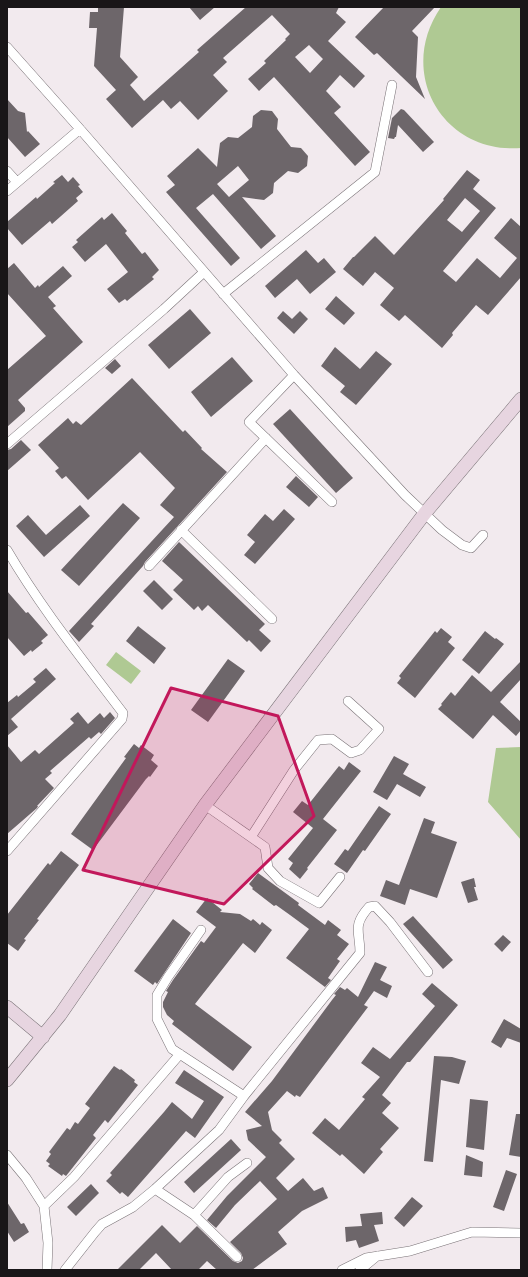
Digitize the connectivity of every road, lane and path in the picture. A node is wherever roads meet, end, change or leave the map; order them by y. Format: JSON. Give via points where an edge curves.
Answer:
{"nodes":[{"id":1,"x":7,"y":47,"type":"edge"},
{"id":2,"x":392,"y":85,"type":"dead end"},
{"id":3,"x":80,"y":129,"type":"junction"},
{"id":4,"x":7,"y":171,"type":"edge"},
{"id":5,"x":17,"y":182,"type":"junction"},
{"id":6,"x":7,"y":191,"type":"edge"},
{"id":7,"x":204,"y":272,"type":"junction"},
{"id":8,"x":223,"y":294,"type":"junction"},
{"id":9,"x":294,"y":375,"type":"junction"},
{"id":10,"x":521,"y":399,"type":"edge"},
{"id":11,"x":266,"y":438,"type":"junction"},
{"id":12,"x":7,"y":444,"type":"edge"},
{"id":13,"x":332,"y":502,"type":"dead end"},
{"id":14,"x":425,"y":513,"type":"junction"},
{"id":15,"x":181,"y":530,"type":"junction"},
{"id":16,"x":483,"y":535,"type":"dead end"},
{"id":17,"x":7,"y":550,"type":"edge"},
{"id":18,"x":149,"y":566,"type":"dead end"},
{"id":19,"x":272,"y":619,"type":"dead end"},
{"id":20,"x":348,"y":701,"type":"dead end"},
{"id":21,"x":205,"y":805,"type":"junction"},
{"id":22,"x":251,"y":837,"type":"junction"},
{"id":23,"x":7,"y":851,"type":"edge"},
{"id":24,"x":340,"y":877,"type":"dead end"},
{"id":25,"x":201,"y":930,"type":"dead end"},
{"id":26,"x":428,"y":972,"type":"dead end"},
{"id":27,"x":7,"y":1007,"type":"edge"},
{"id":28,"x":43,"y":1037,"type":"junction"},
{"id":29,"x":180,"y":1054,"type":"junction"},
{"id":30,"x":7,"y":1080,"type":"edge"},
{"id":31,"x":244,"y":1096,"type":"junction"},
{"id":32,"x":7,"y":1155,"type":"edge"},
{"id":33,"x":247,"y":1163,"type":"dead end"},
{"id":34,"x":155,"y":1189,"type":"junction"},
{"id":35,"x":44,"y":1206,"type":"junction"},
{"id":36,"x":194,"y":1215,"type":"junction"},
{"id":37,"x":521,"y":1233,"type":"edge"},
{"id":38,"x":377,"y":1256,"type":"junction"},
{"id":39,"x":237,"y":1257,"type":"dead end"},
{"id":40,"x":47,"y":1270,"type":"edge"},
{"id":41,"x":65,"y":1270,"type":"edge"},
{"id":42,"x":342,"y":1270,"type":"edge"},
{"id":43,"x":360,"y":1270,"type":"edge"}],
"edges":[{"from":1,"to":3,"type":"street"},
{"from":2,"to":8,"type":"street","via":[[375,172]]},
{"from":3,"to":5,"type":"street"},
{"from":3,"to":7,"type":"street"},
{"from":4,"to":5,"type":"street"},
{"from":5,"to":6,"type":"street"},
{"from":7,"to":8,"type":"street"},
{"from":7,"to":12,"type":"street"},
{"from":8,"to":9,"type":"street"},
{"from":9,"to":11,"type":"street","via":[[249,422]]},
{"from":9,"to":14,"type":"street","via":[[405,495]]},
{"from":10,"to":14,"type":"main road"},
{"from":11,"to":13,"type":"street"},
{"from":11,"to":15,"type":"street"},
{"from":14,"to":16,"type":"street","via":[[462,545],[471,548]]},
{"from":14,"to":21,"type":"main road"},
{"from":15,"to":18,"type":"street"},
{"from":15,"to":19,"type":"street"},
{"from":17,"to":23,"type":"street","via":[[66,637],[123,714],[122,719]]},
{"from":20,"to":22,"type":"street","via":[[379,729],[360,750],[352,753],[332,739],[318,740],[294,770]]},
{"from":21,"to":22,"type":"street"},
{"from":21,"to":28,"type":"main road"},
{"from":22,"to":24,"type":"street","via":[[265,847],[268,868],[280,881],[319,903]]},
{"from":25,"to":29,"type":"street","via":[[157,995],[157,1019],[172,1049]]},
{"from":26,"to":31,"type":"street","via":[[390,922],[375,906],[369,907],[361,915],[357,928],[360,953]]},
{"from":27,"to":28,"type":"main road"},
{"from":28,"to":30,"type":"main road"},
{"from":29,"to":31,"type":"street"},
{"from":29,"to":35,"type":"street","via":[[74,1177]]},
{"from":31,"to":34,"type":"street","via":[[218,1130]]},
{"from":32,"to":35,"type":"street"},
{"from":33,"to":36,"type":"street","via":[[228,1177]]},
{"from":34,"to":36,"type":"street"},
{"from":34,"to":41,"type":"street","via":[[133,1207],[102,1224]]},
{"from":35,"to":40,"type":"street","via":[[48,1243]]},
{"from":36,"to":39,"type":"street"},
{"from":37,"to":38,"type":"street","via":[[472,1232],[410,1251]]},
{"from":38,"to":42,"type":"street","via":[[366,1258]]},
{"from":38,"to":43,"type":"street"}]}
